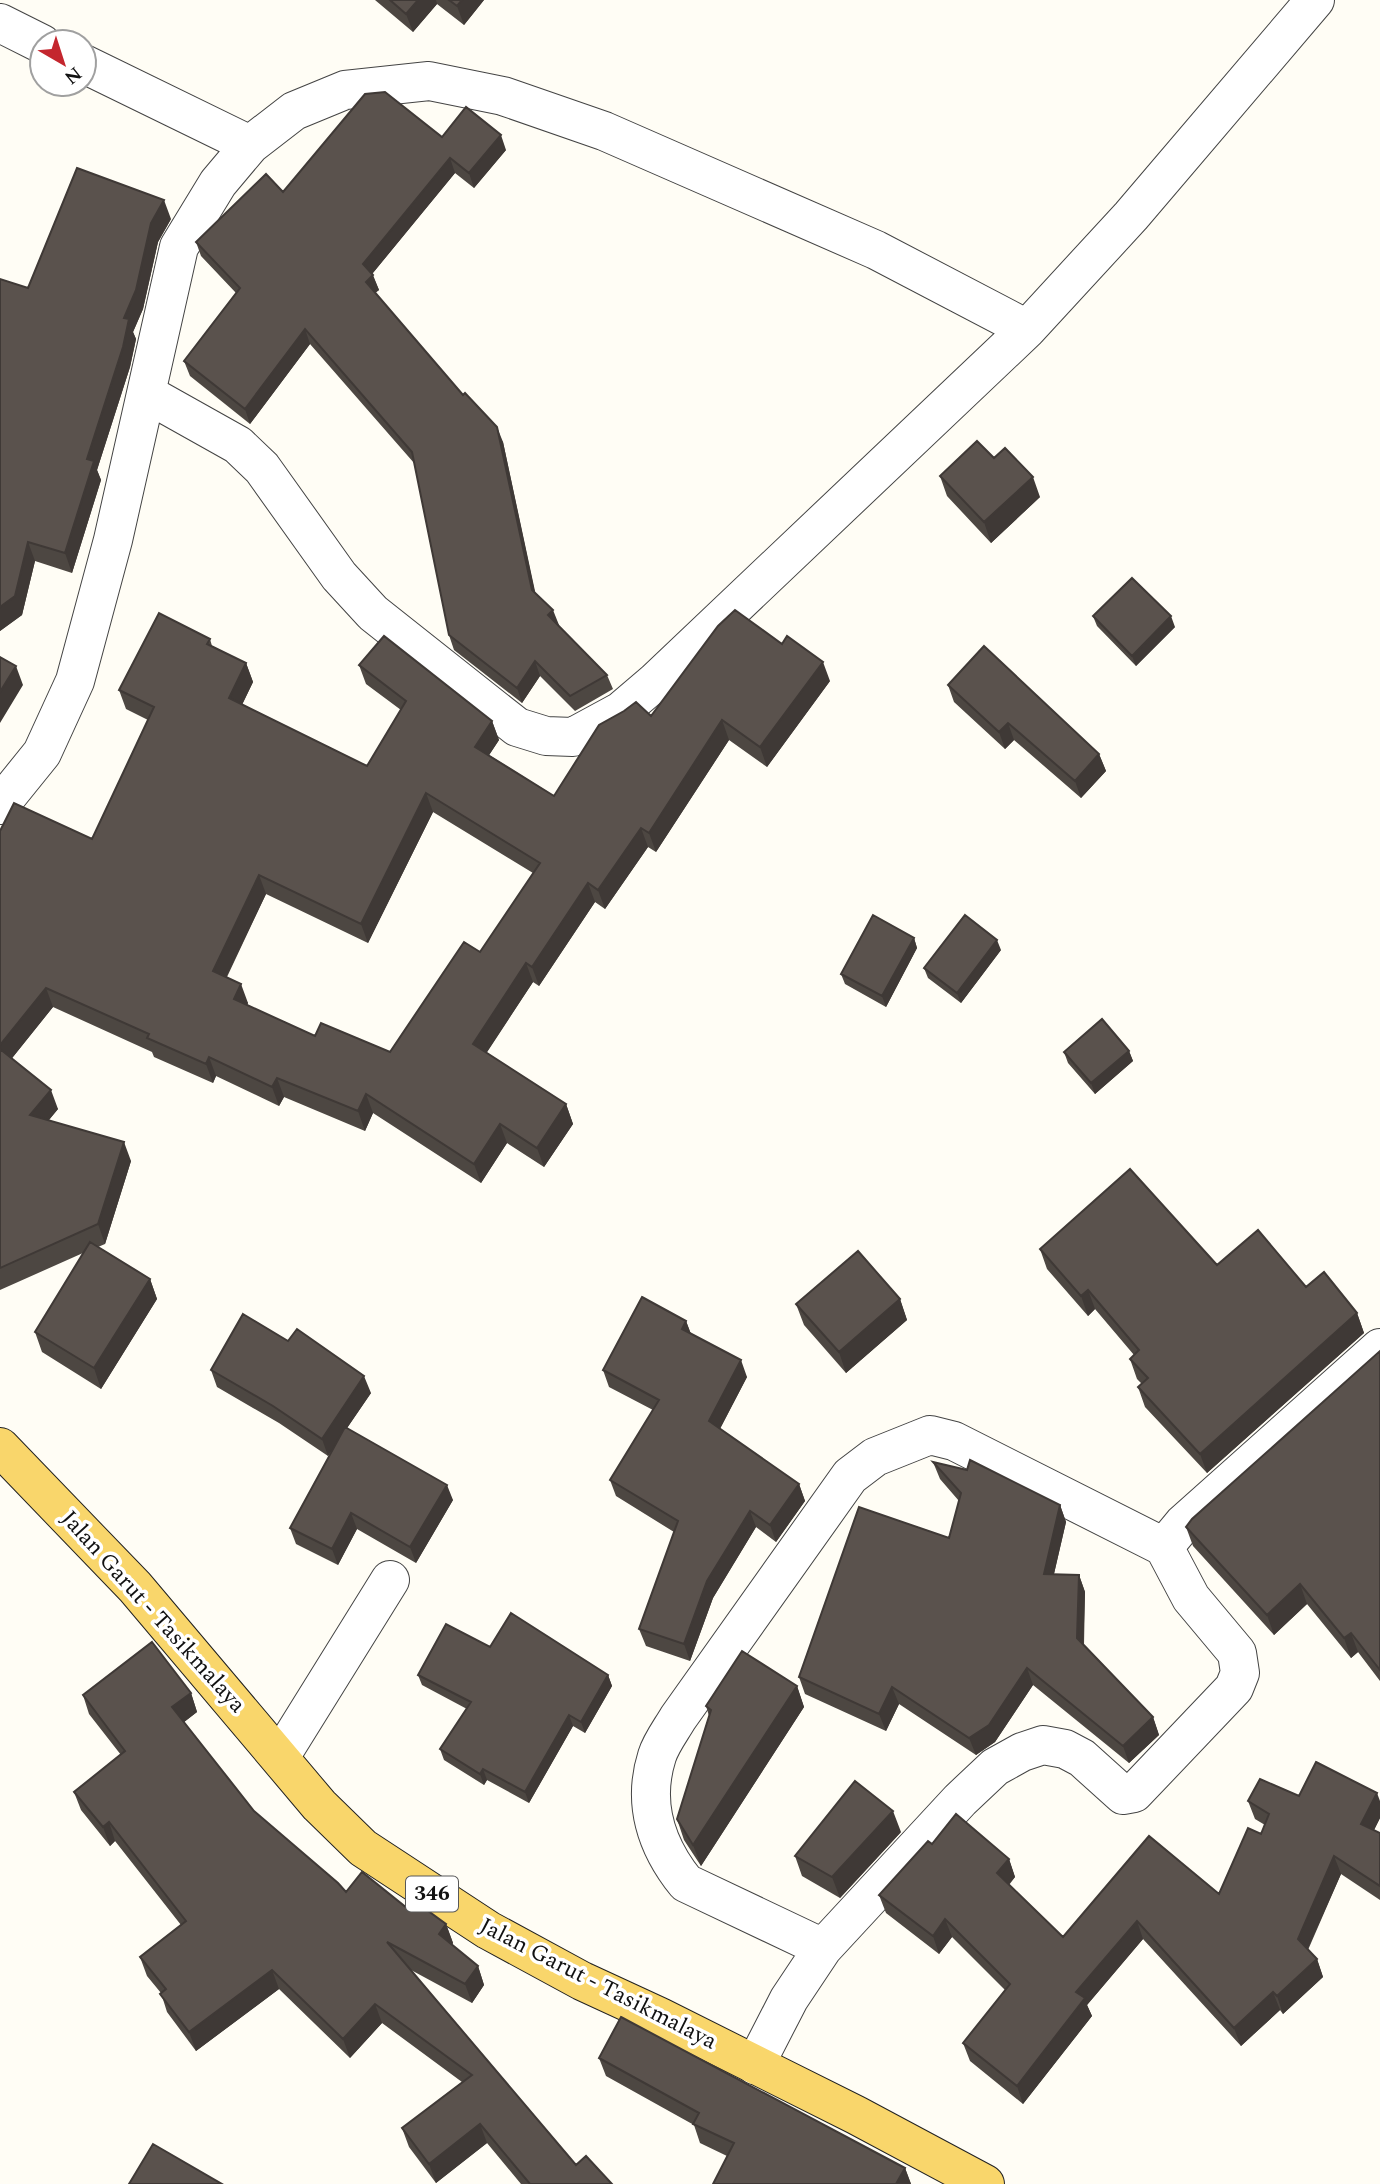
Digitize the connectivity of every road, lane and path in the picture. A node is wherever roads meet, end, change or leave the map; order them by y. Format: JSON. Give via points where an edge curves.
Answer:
{"nodes":[{"id":1,"x":1315,"y":0,"type":"edge"},
{"id":2,"x":0,"y":23,"type":"edge"},
{"id":3,"x":28,"y":37,"type":"edge"},
{"id":4,"x":98,"y":71,"type":"edge"},
{"id":5,"x":250,"y":145,"type":"junction"},
{"id":6,"x":1027,"y":329,"type":"junction"},
{"id":7,"x":147,"y":394,"type":"junction"},
{"id":8,"x":0,"y":805,"type":"edge"},
{"id":9,"x":1380,"y":1348,"type":"edge"},
{"id":10,"x":0,"y":1447,"type":"edge"},
{"id":11,"x":1164,"y":1548,"type":"junction"},
{"id":12,"x":390,"y":1580,"type":"dead end"},
{"id":13,"x":280,"y":1757,"type":"junction"},
{"id":14,"x":823,"y":1948,"type":"junction"},
{"id":15,"x":755,"y":2065,"type":"junction"},
{"id":16,"x":985,"y":2184,"type":"edge"}],
"edges":[{"from":1,"to":6,"type":"street","via":[[1131,216]]},
{"from":2,"to":3,"type":"street"},
{"from":4,"to":5,"type":"street"},
{"from":5,"to":6,"type":"street","via":[[294,111],[345,90],[429,81],[503,96],[604,131],[876,250]]},
{"from":5,"to":7,"type":"street","via":[[218,183],[179,247]]},
{"from":6,"to":7,"type":"street","via":[[655,681],[621,711],[573,737],[546,736],[517,727],[373,613],[339,576],[262,468],[238,444]]},
{"from":7,"to":8,"type":"street","via":[[75,681],[42,753]]},
{"from":9,"to":11,"type":"street","via":[[1183,1524]]},
{"from":10,"to":13,"type":"main road","name":"Jalan Garut - Tasikmalaya","number":"346","via":[[135,1587]]},
{"from":11,"to":14,"type":"street","via":[[1191,1598],[1237,1653],[1240,1673],[1234,1688],[1134,1793],[1124,1795],[1065,1749],[1043,1745],[995,1767]]},
{"from":11,"to":14,"type":"street","via":[[954,1441],[930,1435],[874,1457],[850,1476],[678,1718],[657,1755],[649,1804],[659,1838],[686,1883]]},
{"from":12,"to":13,"type":"street"},
{"from":13,"to":15,"type":"main road","name":"Jalan Garut - Tasikmalaya","number":"346","via":[[319,1805],[405,1877],[488,1930]]},
{"from":14,"to":15,"type":"street","via":[[789,1999]]},
{"from":15,"to":16,"type":"main road","name":"Jalan Garut - Tasikmalaya","number":"346"}]}
